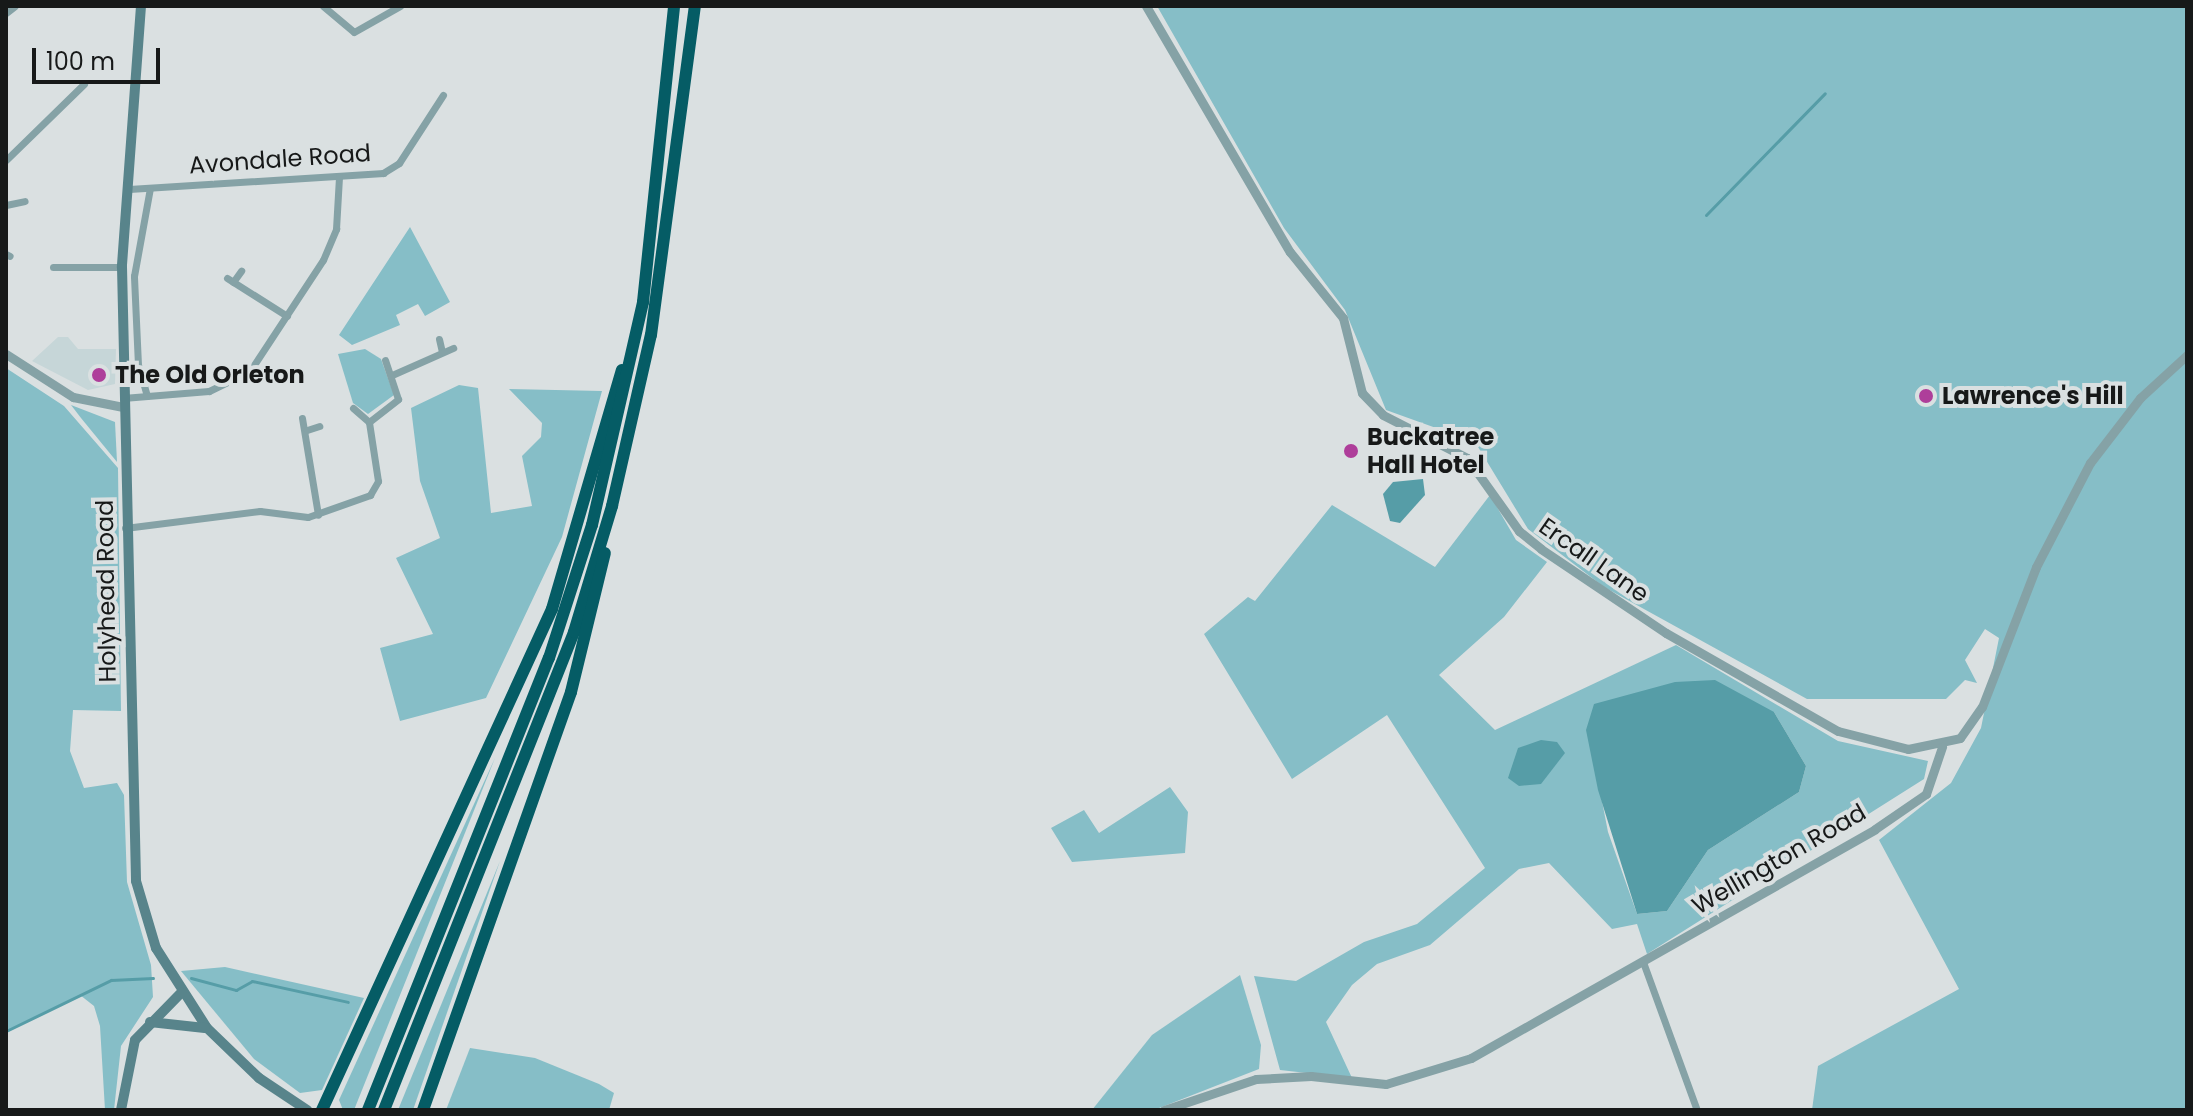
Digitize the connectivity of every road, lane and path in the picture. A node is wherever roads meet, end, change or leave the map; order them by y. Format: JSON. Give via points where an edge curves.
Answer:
{"nodes":[{"id":1,"x":15,"y":6,"type":"edge"},
{"id":2,"x":141,"y":6,"type":"edge"},
{"id":3,"x":323,"y":6,"type":"edge"},
{"id":4,"x":400,"y":6,"type":"edge"},
{"id":5,"x":674,"y":6,"type":"edge"},
{"id":6,"x":695,"y":6,"type":"edge"},
{"id":7,"x":1146,"y":6,"type":"edge"},
{"id":8,"x":6,"y":13,"type":"edge"},
{"id":9,"x":84,"y":84,"type":"dead end"},
{"id":10,"x":443,"y":95,"type":"dead end"},
{"id":11,"x":6,"y":160,"type":"edge"},
{"id":12,"x":339,"y":177,"type":"junction"},
{"id":13,"x":150,"y":188,"type":"junction"},
{"id":14,"x":129,"y":189,"type":"junction"},
{"id":15,"x":25,"y":201,"type":"dead end"},
{"id":16,"x":6,"y":205,"type":"edge"},
{"id":17,"x":53,"y":267,"type":"dead end"},
{"id":18,"x":122,"y":267,"type":"junction"},
{"id":19,"x":241,"y":271,"type":"dead end"},
{"id":20,"x":643,"y":302,"type":"junction"},
{"id":21,"x":287,"y":316,"type":"junction"},
{"id":22,"x":439,"y":339,"type":"dead end"},
{"id":23,"x":453,"y":348,"type":"dead end"},
{"id":24,"x":442,"y":352,"type":"junction"},
{"id":25,"x":6,"y":354,"type":"edge"},
{"id":26,"x":2187,"y":355,"type":"edge"},
{"id":27,"x":385,"y":360,"type":"dead end"},
{"id":28,"x":392,"y":375,"type":"junction"},
{"id":29,"x":147,"y":396,"type":"junction"},
{"id":30,"x":123,"y":402,"type":"junction"},
{"id":31,"x":353,"y":408,"type":"dead end"},
{"id":32,"x":302,"y":418,"type":"dead end"},
{"id":33,"x":369,"y":422,"type":"junction"},
{"id":34,"x":319,"y":426,"type":"dead end"},
{"id":35,"x":307,"y":430,"type":"junction"},
{"id":36,"x":612,"y":506,"type":"junction"},
{"id":37,"x":318,"y":515,"type":"junction"},
{"id":38,"x":125,"y":528,"type":"junction"},
{"id":39,"x":1942,"y":747,"type":"junction"},
{"id":40,"x":1643,"y":962,"type":"junction"},
{"id":41,"x":181,"y":993,"type":"junction"},
{"id":42,"x":148,"y":1022,"type":"junction"},
{"id":43,"x":207,"y":1028,"type":"junction"},
{"id":44,"x":121,"y":1110,"type":"edge"},
{"id":45,"x":307,"y":1110,"type":"edge"},
{"id":46,"x":322,"y":1110,"type":"edge"},
{"id":47,"x":368,"y":1110,"type":"edge"},
{"id":48,"x":384,"y":1110,"type":"edge"},
{"id":49,"x":423,"y":1110,"type":"edge"},
{"id":50,"x":1164,"y":1110,"type":"edge"},
{"id":51,"x":1697,"y":1110,"type":"edge"}],
"edges":[{"from":1,"to":8,"type":"street"},
{"from":2,"to":14,"type":"main road","name":"Holyhead Road"},
{"from":3,"to":4,"type":"street","via":[[354,32]]},
{"from":5,"to":20,"type":"highway"},
{"from":6,"to":36,"type":"highway","via":[[656,306]]},
{"from":7,"to":39,"type":"street","name":"Ercall Lane","via":[[1290,252],[1343,318],[1362,393],[1383,415],[1467,458],[1519,531],[1666,633],[1838,731],[1897,748]]},
{"from":9,"to":11,"type":"street"},
{"from":10,"to":12,"type":"street","name":"Avondale Road","via":[[399,163],[383,173]]},
{"from":12,"to":13,"type":"street","name":"Avondale Road"},
{"from":12,"to":21,"type":"street","via":[[332,240]]},
{"from":13,"to":14,"type":"street","name":"Avondale Road"},
{"from":13,"to":29,"type":"street","via":[[134,276],[138,365]]},
{"from":14,"to":18,"type":"main road","name":"Holyhead Road"},
{"from":15,"to":16,"type":"street"},
{"from":17,"to":18,"type":"street"},
{"from":18,"to":30,"type":"main road","name":"Holyhead Road"},
{"from":19,"to":21,"type":"street","via":[[230,280]]},
{"from":20,"to":46,"type":"highway","via":[[552,609]]},
{"from":20,"to":47,"type":"highway","via":[[567,609]]},
{"from":21,"to":29,"type":"street","via":[[238,380],[200,393]]},
{"from":22,"to":24,"type":"street"},
{"from":23,"to":24,"type":"street"},
{"from":24,"to":28,"type":"street"},
{"from":25,"to":30,"type":"street","via":[[73,397]]},
{"from":26,"to":39,"type":"street","via":[[2140,398],[2090,463],[2036,567],[1982,707],[1960,738]]},
{"from":27,"to":28,"type":"street"},
{"from":28,"to":33,"type":"street","via":[[397,404]]},
{"from":29,"to":30,"type":"street"},
{"from":30,"to":38,"type":"main road","name":"Holyhead Road"},
{"from":31,"to":33,"type":"street"},
{"from":32,"to":35,"type":"street"},
{"from":33,"to":37,"type":"street","via":[[376,487]]},
{"from":34,"to":35,"type":"street"},
{"from":35,"to":37,"type":"street","via":[[309,489]]},
{"from":36,"to":48,"type":"highway","via":[[574,632]]},
{"from":36,"to":49,"type":"highway","via":[[571,692]]},
{"from":37,"to":38,"type":"street","via":[[260,511]]},
{"from":38,"to":41,"type":"main road","name":"Holyhead Road","via":[[133,853],[152,934]]},
{"from":39,"to":40,"type":"street","name":"Wellington Road","via":[[1926,794]]},
{"from":40,"to":50,"type":"street","name":"Wellington Road","via":[[1496,1046],[1437,1071],[1386,1084],[1311,1076],[1256,1079]]},
{"from":40,"to":51,"type":"street"},
{"from":41,"to":42,"type":"main road"},
{"from":41,"to":43,"type":"main road","name":"Holyhead Road"},
{"from":42,"to":43,"type":"main road","via":[[183,1020]]},
{"from":42,"to":44,"type":"main road","via":[[126,1069]]},
{"from":43,"to":45,"type":"main road","name":"Holyhead Road"}]}
